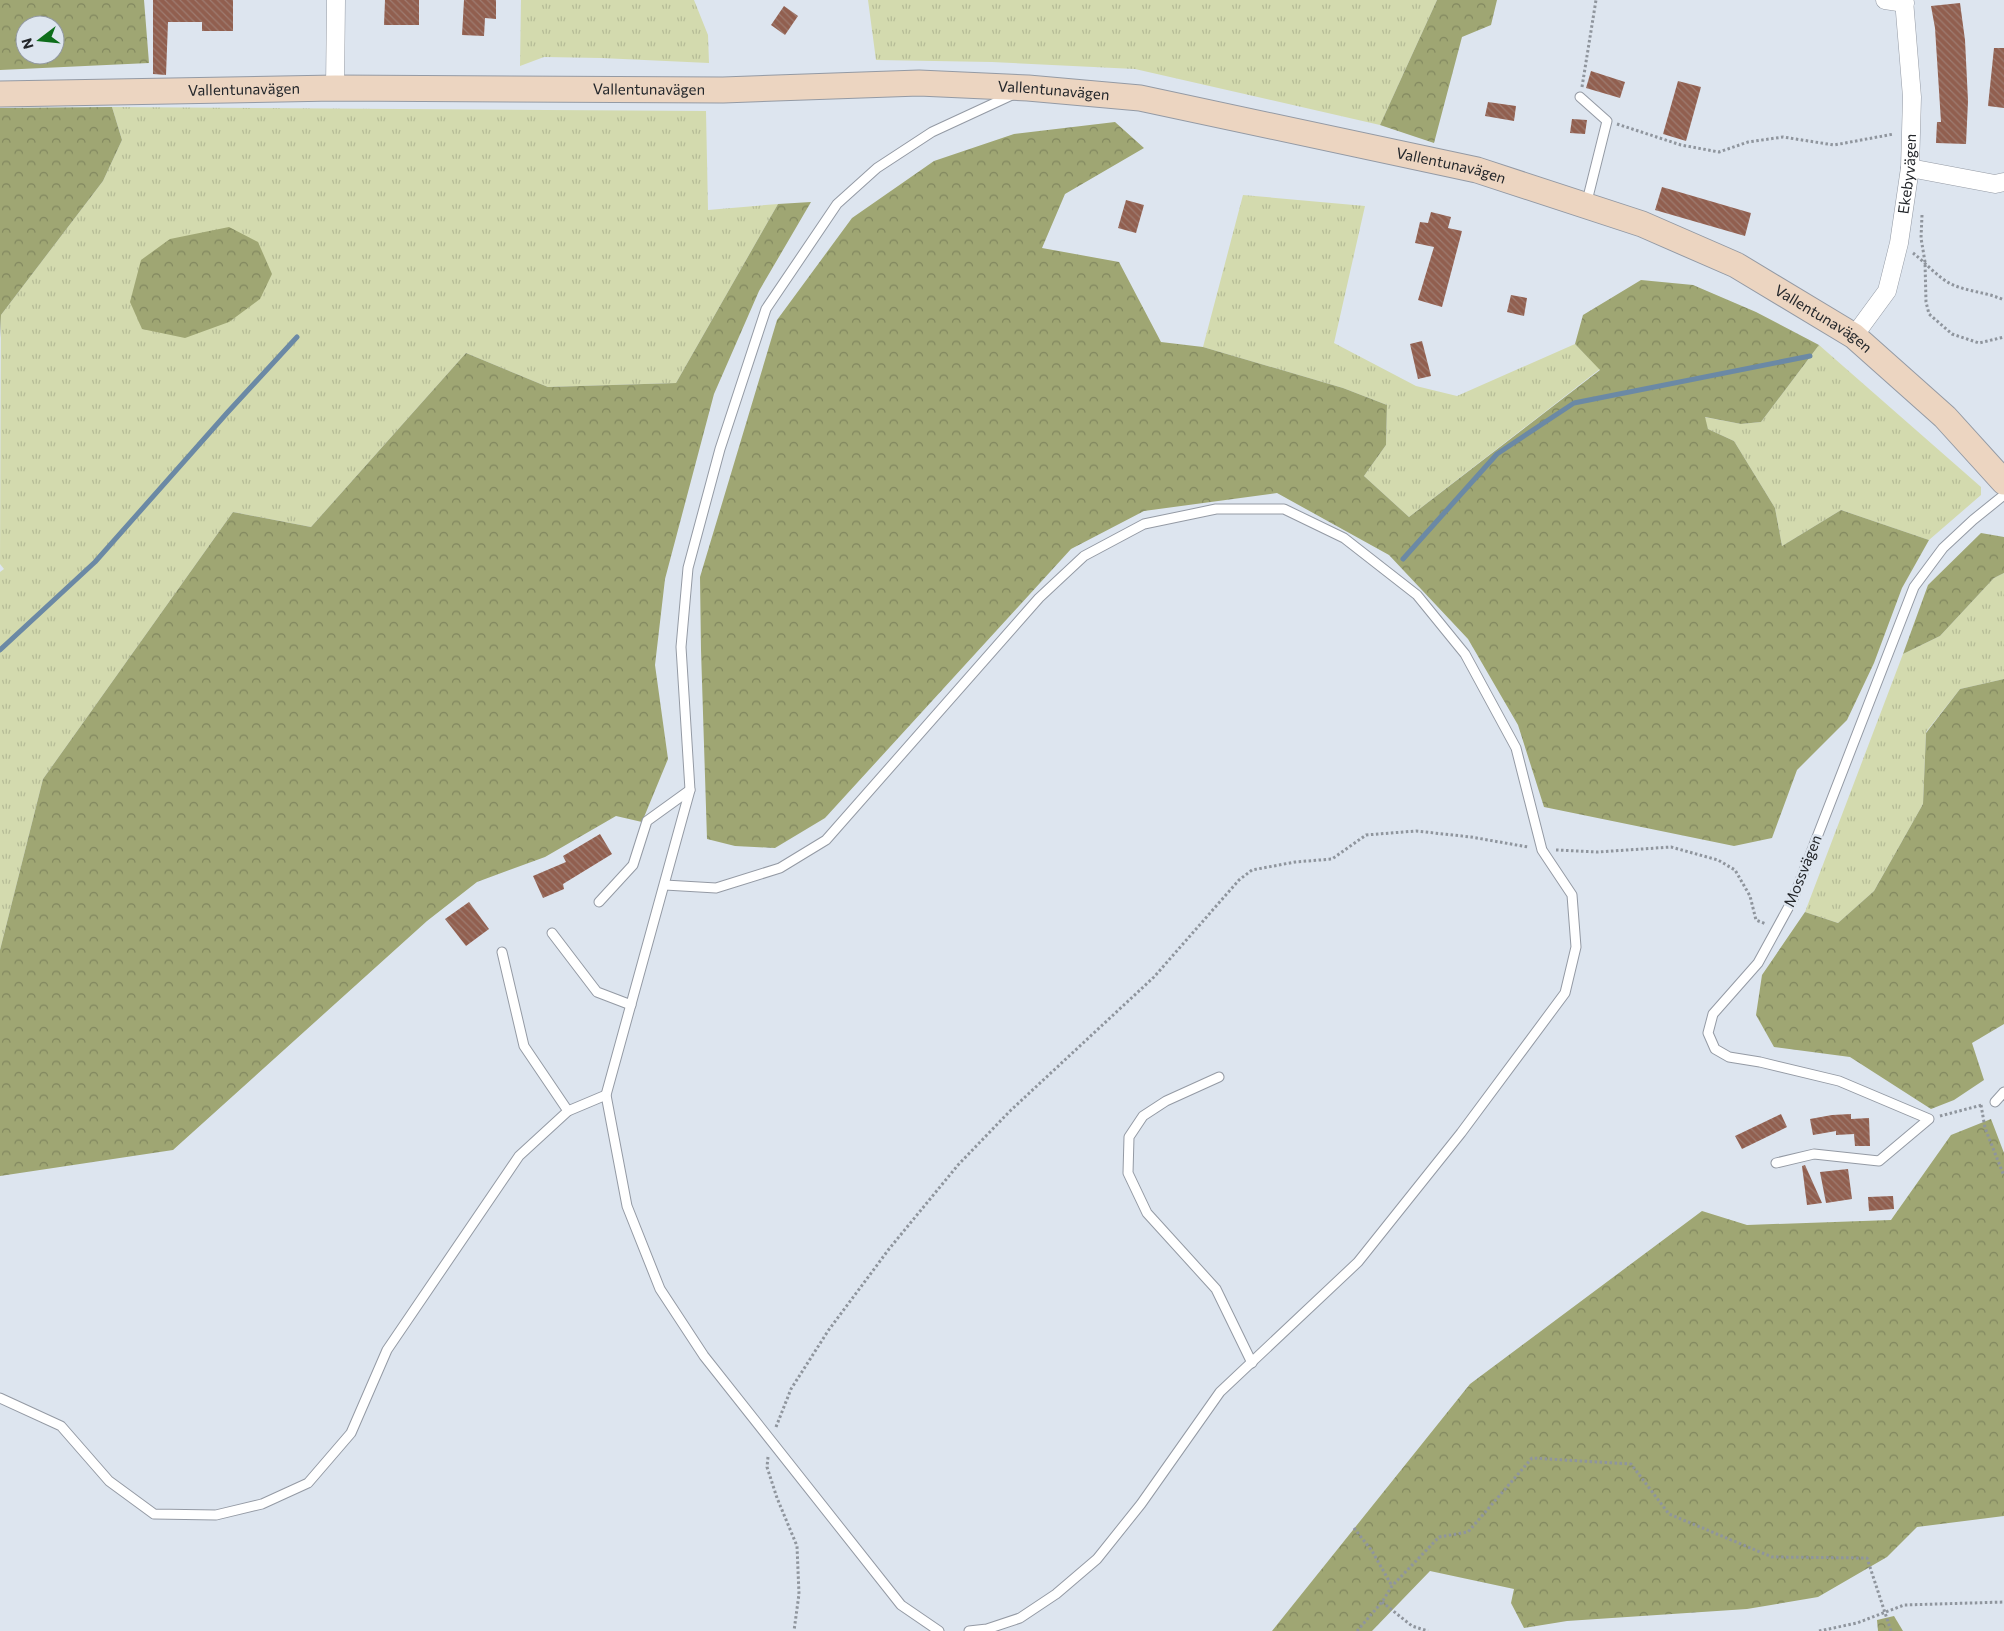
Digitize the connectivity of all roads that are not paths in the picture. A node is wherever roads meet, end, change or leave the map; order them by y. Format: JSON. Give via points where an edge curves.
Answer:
{"nodes":[{"id":1,"x":336,"y":0,"type":"edge"},
{"id":2,"x":1884,"y":0,"type":"edge"},
{"id":3,"x":1905,"y":2,"type":"edge"},
{"id":4,"x":336,"y":88,"type":"junction"},
{"id":5,"x":1028,"y":88,"type":"junction"},
{"id":6,"x":0,"y":94,"type":"edge"},
{"id":7,"x":1580,"y":97,"type":"road end"},
{"id":8,"x":1910,"y":168,"type":"junction"},
{"id":9,"x":2004,"y":182,"type":"edge"},
{"id":10,"x":1586,"y":205,"type":"junction"},
{"id":11,"x":1854,"y":336,"type":"junction"},
{"id":12,"x":2004,"y":482,"type":"edge"},
{"id":13,"x":2004,"y":494,"type":"edge"},
{"id":14,"x":690,"y":790,"type":"junction"},
{"id":15,"x":665,"y":885,"type":"junction"},
{"id":16,"x":599,"y":902,"type":"dead end"},
{"id":17,"x":552,"y":933,"type":"dead end"},
{"id":18,"x":502,"y":952,"type":"dead end"},
{"id":19,"x":631,"y":1005,"type":"junction"},
{"id":20,"x":1219,"y":1077,"type":"dead end"},
{"id":21,"x":2004,"y":1092,"type":"edge"},
{"id":22,"x":606,"y":1096,"type":"junction"},
{"id":23,"x":1995,"y":1102,"type":"road end"},
{"id":24,"x":568,"y":1111,"type":"junction"},
{"id":25,"x":1776,"y":1163,"type":"dead end"},
{"id":26,"x":1252,"y":1363,"type":"junction"},
{"id":27,"x":0,"y":1398,"type":"edge"},
{"id":28,"x":938,"y":1631,"type":"edge"},
{"id":29,"x":969,"y":1631,"type":"edge"}],
"edges":[{"from":1,"to":4,"type":"street"},
{"from":2,"to":3,"type":"street"},
{"from":3,"to":8,"type":"street","name":"Ekebyvägen","via":[[1912,97]]},
{"from":4,"to":5,"type":"main road","name":"Vallentunavägen","via":[[723,90],[919,83]]},
{"from":4,"to":6,"type":"main road","name":"Vallentunavägen"},
{"from":5,"to":10,"type":"main road","name":"Vallentunavägen","via":[[1140,98],[1477,170]]},
{"from":5,"to":14,"type":"lane","via":[[932,132],[877,168],[837,204],[766,309],[720,449],[688,568],[681,647]]},
{"from":7,"to":10,"type":"lane","via":[[1607,121]]},
{"from":8,"to":9,"type":"street","via":[[1995,184]]},
{"from":8,"to":11,"type":"street","name":"Ekebyvägen","via":[[1899,242],[1887,291]]},
{"from":10,"to":11,"type":"main road","name":"Vallentunavägen","via":[[1642,224],[1736,265]]},
{"from":11,"to":12,"type":"main road","name":"Vallentunavägen","via":[[1945,417]]},
{"from":13,"to":25,"type":"lane","name":"Mossvägen","via":[[1943,548],[1914,587],[1793,899],[1758,963],[1713,1014],[1708,1033],[1714,1049],[1730,1057],[1839,1081],[1929,1119],[1879,1161],[1814,1154]]},
{"from":14,"to":15,"type":"lane"},
{"from":14,"to":16,"type":"lane","via":[[647,821],[633,865]]},
{"from":15,"to":19,"type":"lane"},
{"from":15,"to":26,"type":"lane","via":[[716,888],[780,868],[826,840],[1039,598],[1084,556],[1144,524],[1216,509],[1284,509],[1344,538],[1417,595],[1465,654],[1516,748],[1542,850],[1572,895],[1576,947],[1565,993],[1460,1133],[1358,1262]]},
{"from":17,"to":19,"type":"lane","via":[[597,992]]},
{"from":18,"to":24,"type":"lane","via":[[524,1046]]},
{"from":19,"to":22,"type":"lane"},
{"from":20,"to":26,"type":"lane","via":[[1166,1101],[1143,1116],[1129,1137],[1128,1173],[1146,1213],[1216,1288]]},
{"from":21,"to":23,"type":"lane"},
{"from":22,"to":24,"type":"lane"},
{"from":22,"to":28,"type":"lane","via":[[627,1206],[660,1289],[704,1356],[901,1605]]},
{"from":24,"to":27,"type":"lane","via":[[519,1156],[387,1350],[351,1433],[308,1483],[262,1504],[216,1515],[154,1514],[109,1481],[61,1426]]},
{"from":26,"to":29,"type":"lane","via":[[1220,1392],[1142,1504],[1097,1559],[1056,1594],[1020,1618],[987,1629]]}]}
